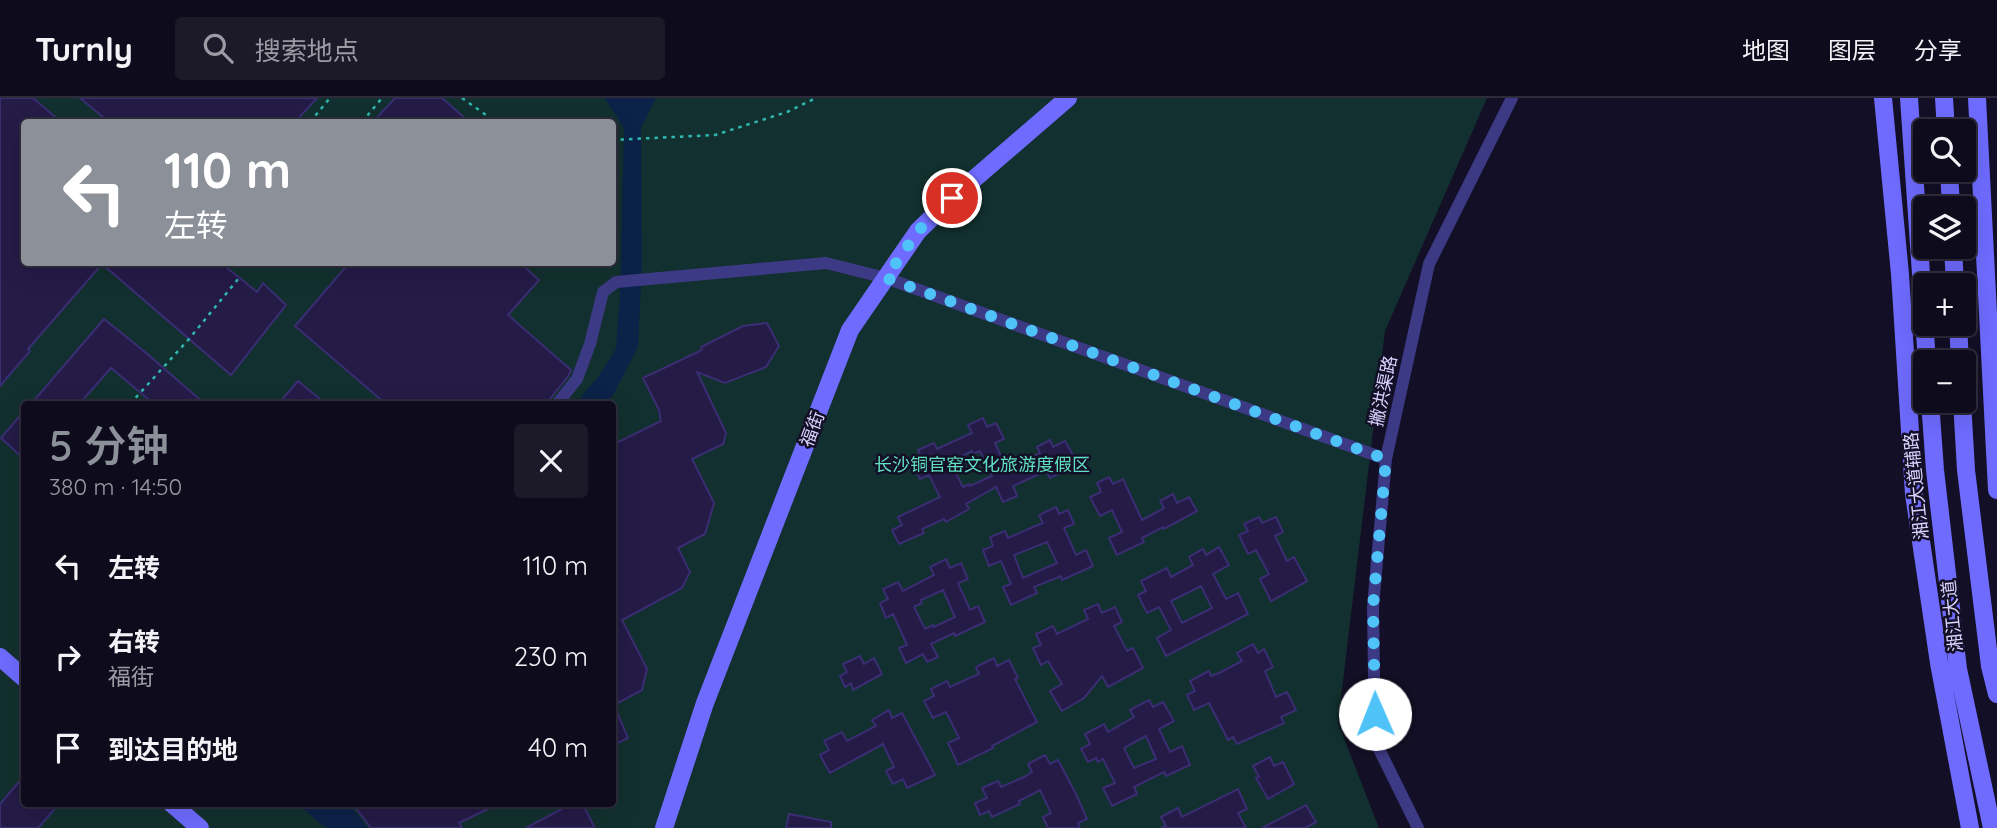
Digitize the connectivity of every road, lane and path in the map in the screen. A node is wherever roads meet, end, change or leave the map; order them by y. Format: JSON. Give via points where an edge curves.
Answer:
{"nodes":[{"id":1,"x":330,"y":98,"type":"edge"},
{"id":2,"x":382,"y":98,"type":"edge"},
{"id":3,"x":462,"y":98,"type":"edge"},
{"id":4,"x":816,"y":98,"type":"edge"},
{"id":5,"x":1068,"y":98,"type":"edge"},
{"id":6,"x":1512,"y":98,"type":"edge"},
{"id":7,"x":1883,"y":98,"type":"edge"},
{"id":8,"x":1909,"y":98,"type":"edge"},
{"id":9,"x":1944,"y":98,"type":"edge"},
{"id":10,"x":1976,"y":98,"type":"edge"},
{"id":11,"x":312,"y":119,"type":"edge"},
{"id":12,"x":364,"y":119,"type":"edge"},
{"id":13,"x":492,"y":119,"type":"edge"},
{"id":14,"x":1945,"y":119,"type":"edge"},
{"id":15,"x":616,"y":140,"type":"edge"},
{"id":16,"x":239,"y":278,"type":"dead end"},
{"id":17,"x":886,"y":278,"type":"junction"},
{"id":18,"x":1926,"y":350,"type":"edge"},
{"id":19,"x":133,"y":401,"type":"edge"},
{"id":20,"x":559,"y":401,"type":"edge"},
{"id":21,"x":1931,"y":413,"type":"edge"},
{"id":22,"x":1963,"y":413,"type":"edge"},
{"id":23,"x":1386,"y":459,"type":"junction"},
{"id":24,"x":1997,"y":490,"type":"edge"},
{"id":25,"x":0,"y":657,"type":"edge"},
{"id":26,"x":21,"y":675,"type":"edge"},
{"id":27,"x":1997,"y":694,"type":"edge"},
{"id":28,"x":176,"y":807,"type":"edge"},
{"id":29,"x":200,"y":828,"type":"edge"},
{"id":30,"x":664,"y":828,"type":"edge"},
{"id":31,"x":1418,"y":828,"type":"edge"},
{"id":32,"x":1970,"y":828,"type":"edge"},
{"id":33,"x":1992,"y":828,"type":"edge"}],
"edges":[{"from":1,"to":11,"type":"path"},
{"from":2,"to":12,"type":"path"},
{"from":3,"to":13,"type":"path"},
{"from":4,"to":15,"type":"path","via":[[787,113],[715,135]]},
{"from":5,"to":17,"type":"street","name":"福街","via":[[918,231]]},
{"from":6,"to":23,"type":"street","name":"撇洪渠路","via":[[1429,264]]},
{"from":7,"to":32,"type":"street","name":"湘江大道辅路","via":[[1914,494]]},
{"from":8,"to":18,"type":"street"},
{"from":9,"to":14,"type":"street"},
{"from":10,"to":24,"type":"street"},
{"from":16,"to":19,"type":"path"},
{"from":17,"to":20,"type":"street","via":[[826,263],[616,282],[603,292],[577,379]]},
{"from":17,"to":23,"type":"street"},
{"from":17,"to":30,"type":"street","name":"福街","via":[[850,330],[705,703]]},
{"from":21,"to":33,"type":"street","name":"湘江大道","via":[[1958,669]]},
{"from":22,"to":27,"type":"street","name":"湘江大道","via":[[1966,470]]},
{"from":23,"to":31,"type":"street","name":"撇洪渠路","via":[[1373,607],[1375,741]]},
{"from":25,"to":26,"type":"street"},
{"from":28,"to":29,"type":"street"}]}
